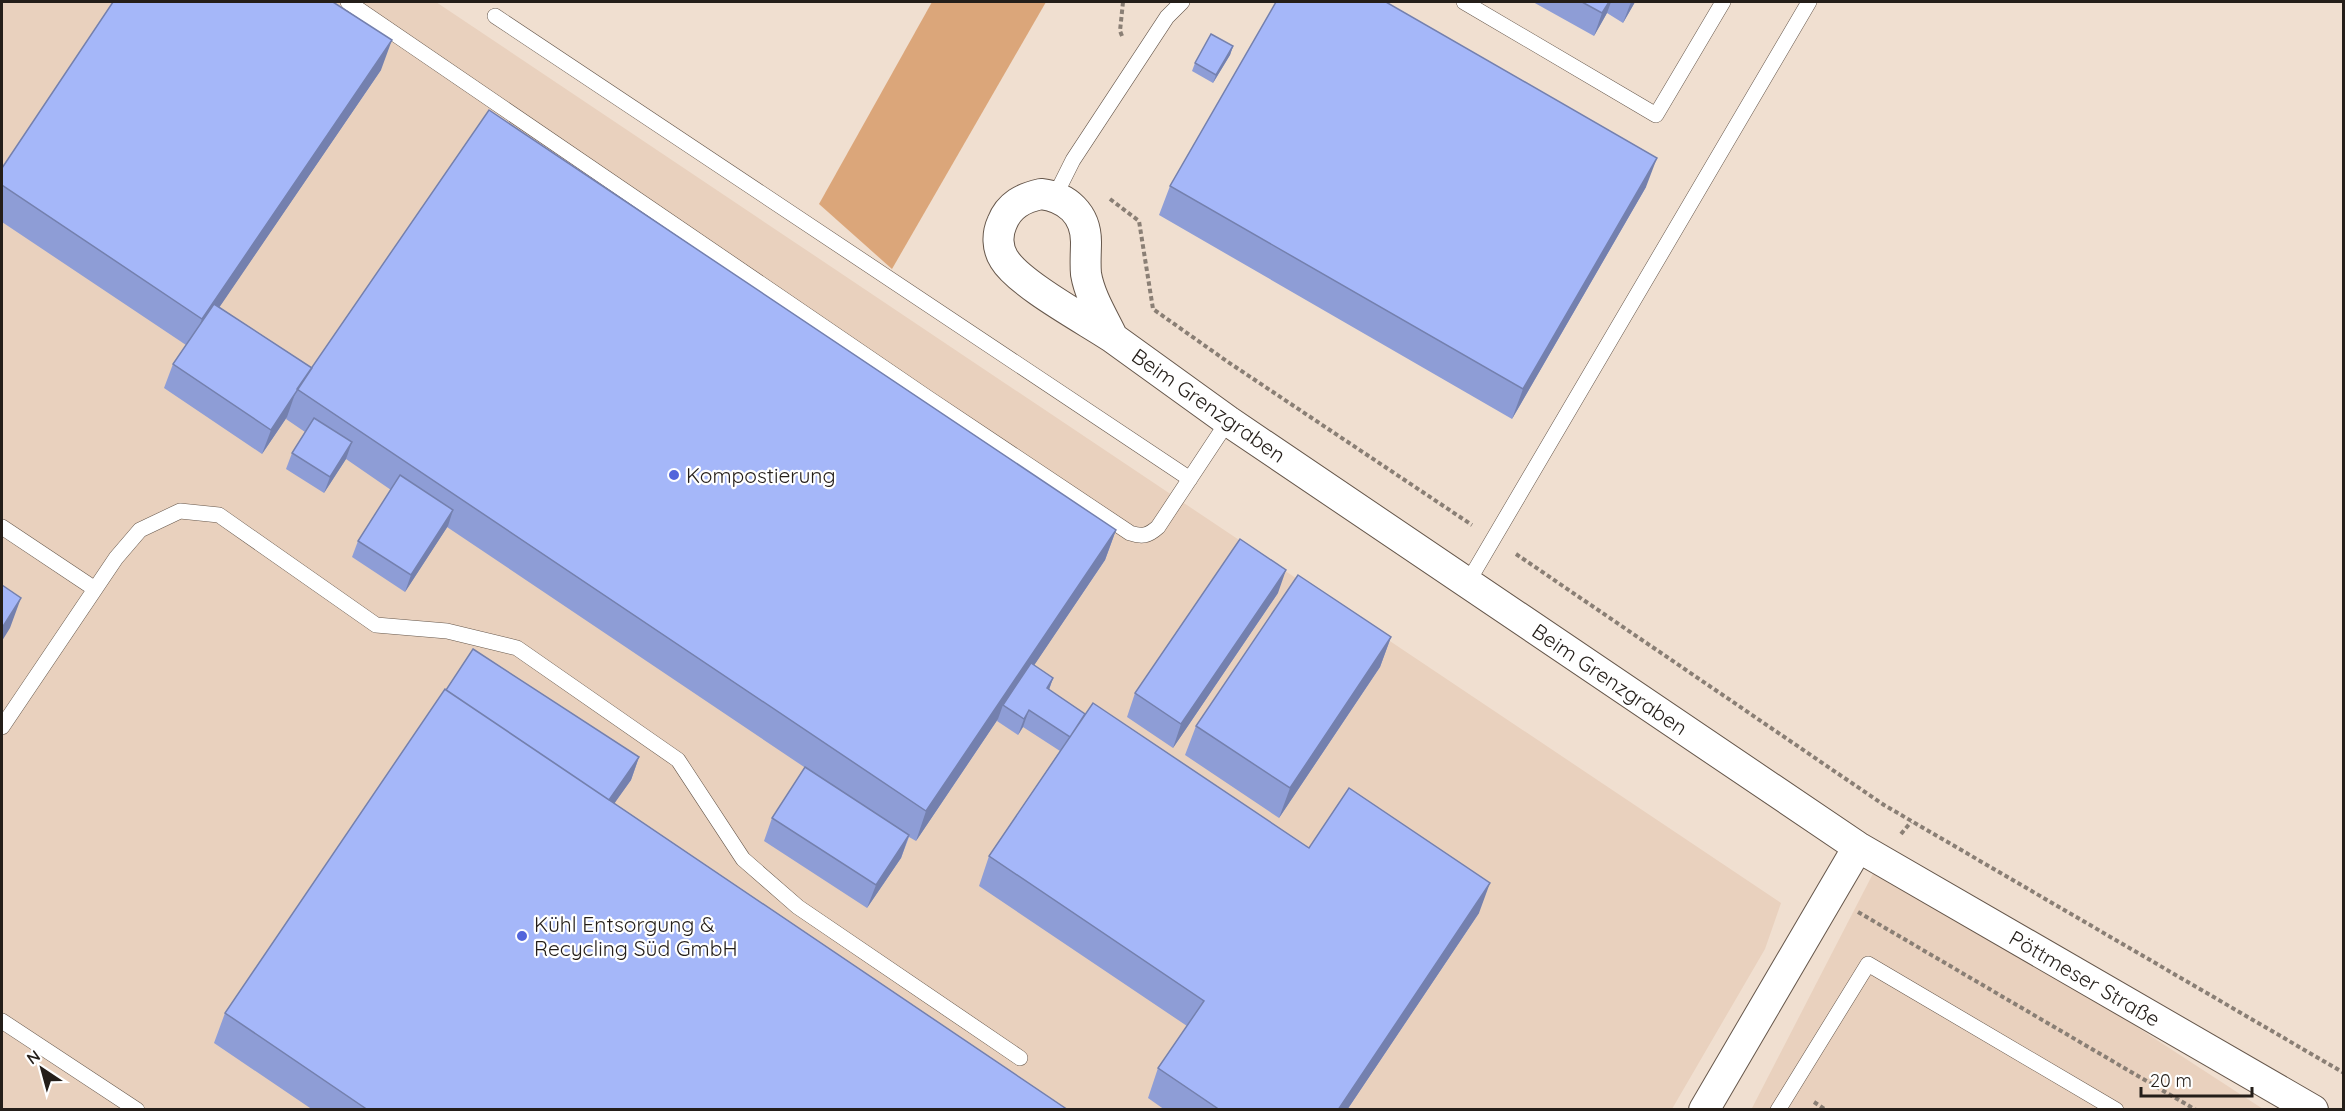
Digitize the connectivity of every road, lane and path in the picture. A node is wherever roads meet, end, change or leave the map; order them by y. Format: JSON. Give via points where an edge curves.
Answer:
{"nodes":[{"id":1,"x":348,"y":2,"type":"edge"},
{"id":2,"x":1182,"y":2,"type":"edge"},
{"id":3,"x":1464,"y":2,"type":"edge"},
{"id":4,"x":1723,"y":2,"type":"edge"},
{"id":5,"x":1809,"y":2,"type":"edge"},
{"id":6,"x":495,"y":16,"type":"dead end"},
{"id":7,"x":1070,"y":168,"type":"junction"},
{"id":8,"x":1055,"y":196,"type":"junction"},
{"id":9,"x":1113,"y":338,"type":"junction"},
{"id":10,"x":1228,"y":422,"type":"junction"},
{"id":11,"x":1190,"y":479,"type":"junction"},
{"id":12,"x":2,"y":527,"type":"edge"},
{"id":13,"x":1494,"y":539,"type":"junction"},
{"id":14,"x":1468,"y":582,"type":"junction"},
{"id":15,"x":95,"y":589,"type":"junction"},
{"id":16,"x":2,"y":727,"type":"edge"},
{"id":17,"x":1858,"y":847,"type":"junction"},
{"id":18,"x":1829,"y":895,"type":"junction"},
{"id":19,"x":2,"y":1020,"type":"edge"},
{"id":20,"x":1020,"y":1058,"type":"dead end"},
{"id":21,"x":2343,"y":1073,"type":"edge"},
{"id":22,"x":137,"y":1110,"type":"edge"},
{"id":23,"x":1704,"y":1110,"type":"edge"},
{"id":24,"x":1778,"y":1110,"type":"edge"},
{"id":25,"x":2116,"y":1110,"type":"edge"},
{"id":26,"x":2196,"y":1110,"type":"edge"},
{"id":27,"x":2313,"y":1110,"type":"edge"}],
"edges":[{"from":1,"to":11,"type":"lane","via":[[1130,533],[1149,534],[1158,527]]},
{"from":2,"to":7,"type":"lane","via":[[1160,27]]},
{"from":3,"to":4,"type":"lane","via":[[1656,115]]},
{"from":5,"to":13,"type":"lane"},
{"from":6,"to":11,"type":"lane"},
{"from":7,"to":8,"type":"lane"},
{"from":7,"to":13,"type":"path","via":[[1139,221],[1153,309]]},
{"from":8,"to":9,"type":"street","name":"Beim Grenzgraben","via":[[1078,213],[1085,226],[1086,274],[1094,301]]},
{"from":8,"to":9,"type":"street","name":"Beim Grenzgraben","via":[[1041,194],[1014,204],[1000,229],[1002,257],[1023,280]]},
{"from":9,"to":10,"type":"street","name":"Beim Grenzgraben"},
{"from":10,"to":11,"type":"lane"},
{"from":10,"to":14,"type":"street","name":"Beim Grenzgraben"},
{"from":12,"to":15,"type":"lane"},
{"from":13,"to":14,"type":"lane"},
{"from":13,"to":21,"type":"path","via":[[1884,805]]},
{"from":14,"to":17,"type":"street","name":"Beim Grenzgraben"},
{"from":15,"to":16,"type":"lane"},
{"from":15,"to":20,"type":"lane","via":[[140,530],[180,511],[219,515],[376,625],[447,631],[517,648],[678,760],[743,859],[798,907]]},
{"from":17,"to":18,"type":"street"},
{"from":17,"to":27,"type":"street","name":"Pöttmeser Straße"},
{"from":18,"to":23,"type":"street"},
{"from":18,"to":26,"type":"path"},
{"from":19,"to":22,"type":"lane"},
{"from":24,"to":25,"type":"lane","via":[[1868,964]]}]}
